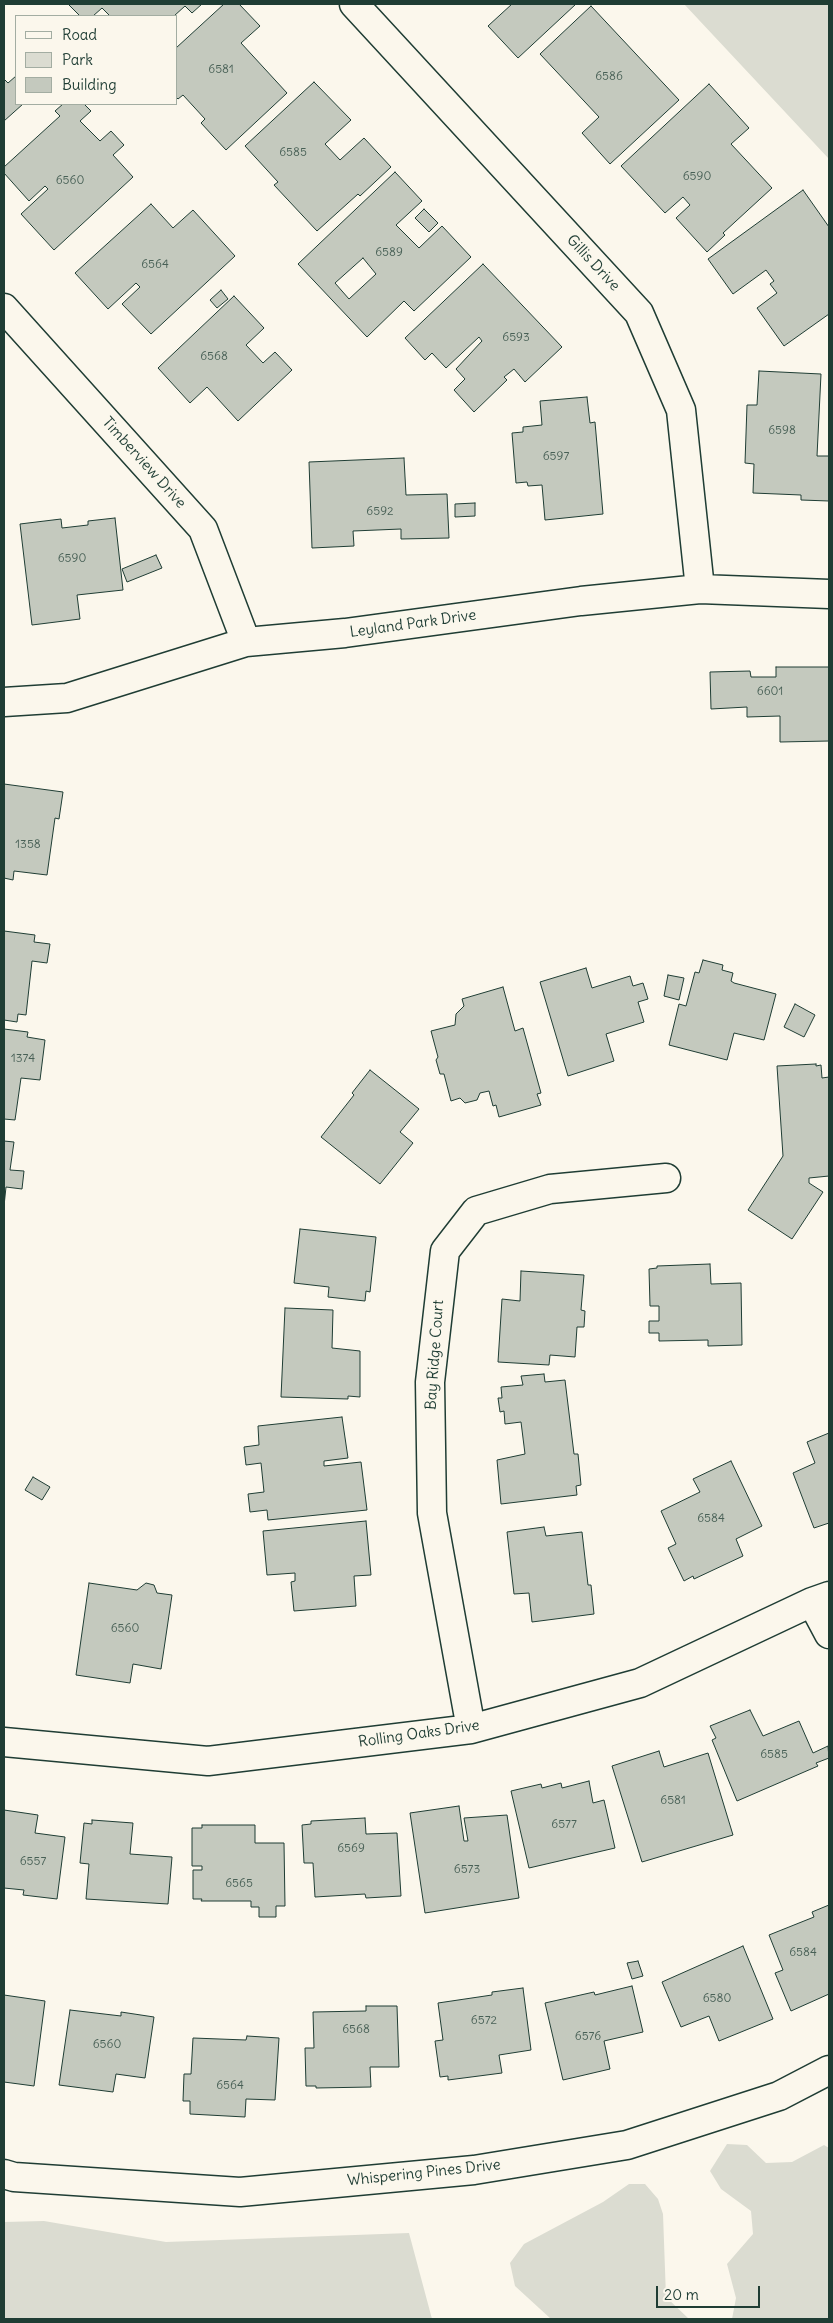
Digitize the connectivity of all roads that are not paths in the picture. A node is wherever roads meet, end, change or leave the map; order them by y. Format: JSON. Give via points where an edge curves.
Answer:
{"nodes":[{"id":1,"x":354,"y":4,"type":"edge"},
{"id":2,"x":4,"y":308,"type":"edge"},
{"id":3,"x":700,"y":589,"type":"junction"},
{"id":4,"x":829,"y":594,"type":"edge"},
{"id":5,"x":246,"y":642,"type":"junction"},
{"id":6,"x":4,"y":702,"type":"edge"},
{"id":7,"x":666,"y":1178,"type":"dead end"},
{"id":8,"x":821,"y":1599,"type":"edge"},
{"id":9,"x":829,"y":1634,"type":"edge"},
{"id":10,"x":471,"y":1729,"type":"junction"},
{"id":11,"x":4,"y":1742,"type":"edge"},
{"id":12,"x":829,"y":2070,"type":"edge"},
{"id":13,"x":4,"y":2174,"type":"edge"}],
"edges":[{"from":1,"to":3,"type":"street","name":"Gillis Drive","via":[[639,313],[681,410]]},
{"from":2,"to":5,"type":"street","name":"Timberview Drive","via":[[203,529]]},
{"from":3,"to":4,"type":"street","name":"Leyland Park Drive"},
{"from":3,"to":5,"type":"street","name":"Leyland Park Drive","via":[[581,601],[345,633]]},
{"from":5,"to":6,"type":"street","name":"Leyland Park Drive","via":[[67,698]]},
{"from":7,"to":10,"type":"street","name":"Bay Ridge Court","via":[[550,1189],[476,1211],[445,1251],[430,1382],[432,1513]]},
{"from":8,"to":9,"type":"street"},
{"from":8,"to":10,"type":"street","name":"Rolling Oaks Drive","via":[[640,1683]]},
{"from":10,"to":11,"type":"street","name":"Rolling Oaks Drive","via":[[208,1761]]},
{"from":12,"to":13,"type":"street","name":"Whispering Pines Drive","via":[[779,2096],[627,2145],[474,2170],[240,2192]]}]}
